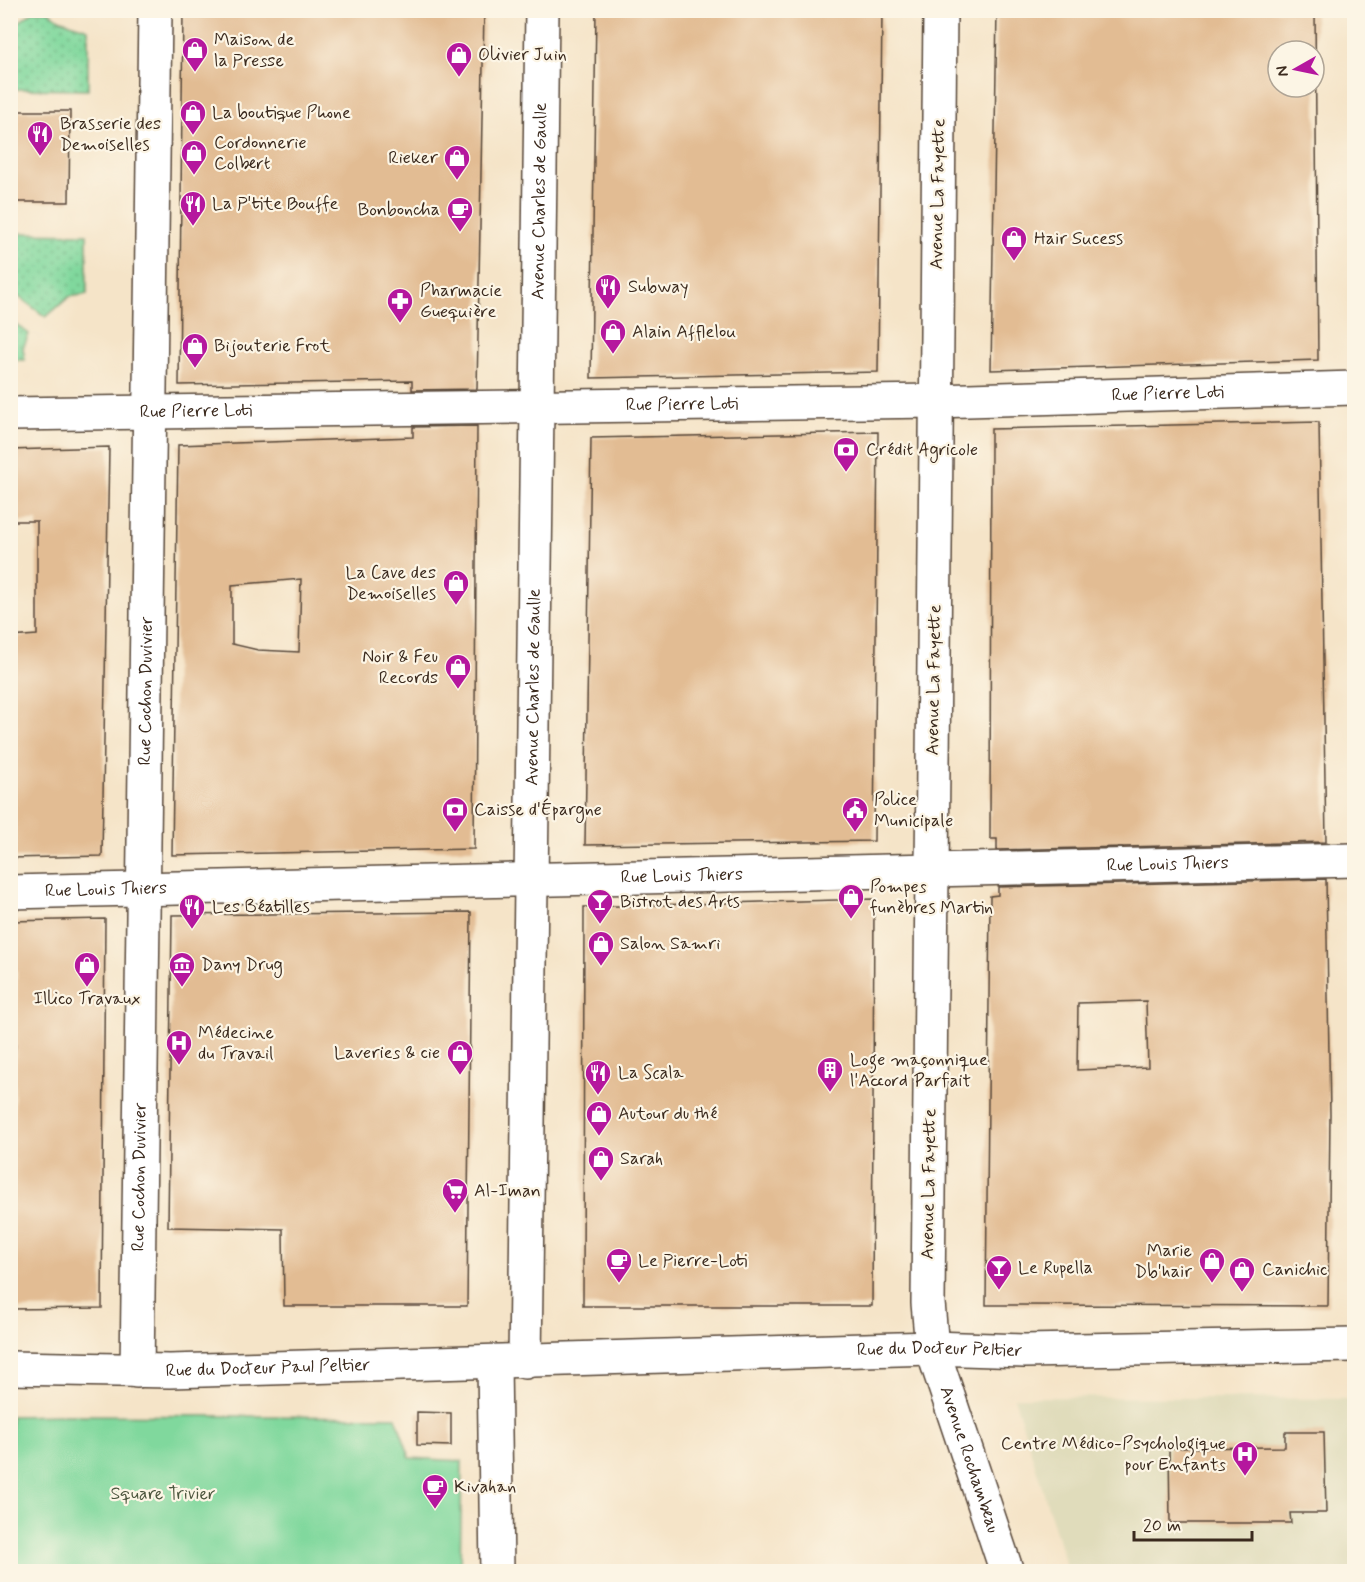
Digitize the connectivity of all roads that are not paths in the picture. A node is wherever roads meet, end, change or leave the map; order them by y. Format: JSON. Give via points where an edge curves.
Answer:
{"nodes":[{"id":1,"x":155,"y":10,"type":"edge"},
{"id":2,"x":542,"y":10,"type":"edge"},
{"id":3,"x":939,"y":10,"type":"edge"},
{"id":4,"x":1354,"y":388,"type":"edge"},
{"id":5,"x":936,"y":401,"type":"junction"},
{"id":6,"x":537,"y":405,"type":"junction"},
{"id":7,"x":150,"y":411,"type":"junction"},
{"id":8,"x":10,"y":414,"type":"edge"},
{"id":9,"x":1354,"y":860,"type":"edge"},
{"id":10,"x":932,"y":872,"type":"junction"},
{"id":11,"x":531,"y":880,"type":"junction"},
{"id":12,"x":144,"y":889,"type":"junction"},
{"id":13,"x":10,"y":892,"type":"edge"},
{"id":14,"x":1354,"y":1345,"type":"edge"},
{"id":15,"x":932,"y":1348,"type":"junction"},
{"id":16,"x":510,"y":1363,"type":"junction"},
{"id":17,"x":10,"y":1368,"type":"edge"},
{"id":18,"x":137,"y":1371,"type":"junction"},
{"id":19,"x":497,"y":1572,"type":"edge"},
{"id":20,"x":1007,"y":1572,"type":"edge"}],
"edges":[{"from":1,"to":7,"type":"street","name":"Rue Cochon Duvivier"},
{"from":2,"to":6,"type":"street","name":"Avenue Charles de Gaulle"},
{"from":3,"to":5,"type":"street","name":"Avenue La Fayette"},
{"from":4,"to":5,"type":"street","name":"Rue Pierre Loti"},
{"from":5,"to":6,"type":"street","name":"Rue Pierre Loti"},
{"from":5,"to":10,"type":"street","name":"Avenue La Fayette"},
{"from":6,"to":7,"type":"street","name":"Rue Pierre Loti"},
{"from":6,"to":11,"type":"street","name":"Avenue Charles de Gaulle"},
{"from":7,"to":8,"type":"street","name":"Rue Pierre Loti"},
{"from":7,"to":12,"type":"street","name":"Rue Cochon Duvivier"},
{"from":9,"to":10,"type":"street","name":"Rue Louis Thiers"},
{"from":10,"to":11,"type":"street","name":"Rue Louis Thiers"},
{"from":10,"to":15,"type":"street","name":"Avenue La Fayette","via":[[928,1303]]},
{"from":11,"to":12,"type":"street","name":"Rue Louis Thiers"},
{"from":11,"to":16,"type":"street","name":"Avenue Charles de Gaulle"},
{"from":12,"to":13,"type":"street","name":"Rue Louis Thiers"},
{"from":12,"to":18,"type":"street","name":"Rue Cochon Duvivier"},
{"from":14,"to":15,"type":"street","name":"Rue du Docteur Peltier","via":[[1024,1351]]},
{"from":15,"to":16,"type":"street","name":"Rue du Docteur Peltier"},
{"from":15,"to":20,"type":"street","name":"Avenue Rochambeau"},
{"from":16,"to":18,"type":"street","name":"Rue du Docteur Paul Peltier"},
{"from":16,"to":19,"type":"street","name":"Avenue Charles de Gaulle"},
{"from":17,"to":18,"type":"street","name":"Rue du Docteur Paul Peltier"}]}
